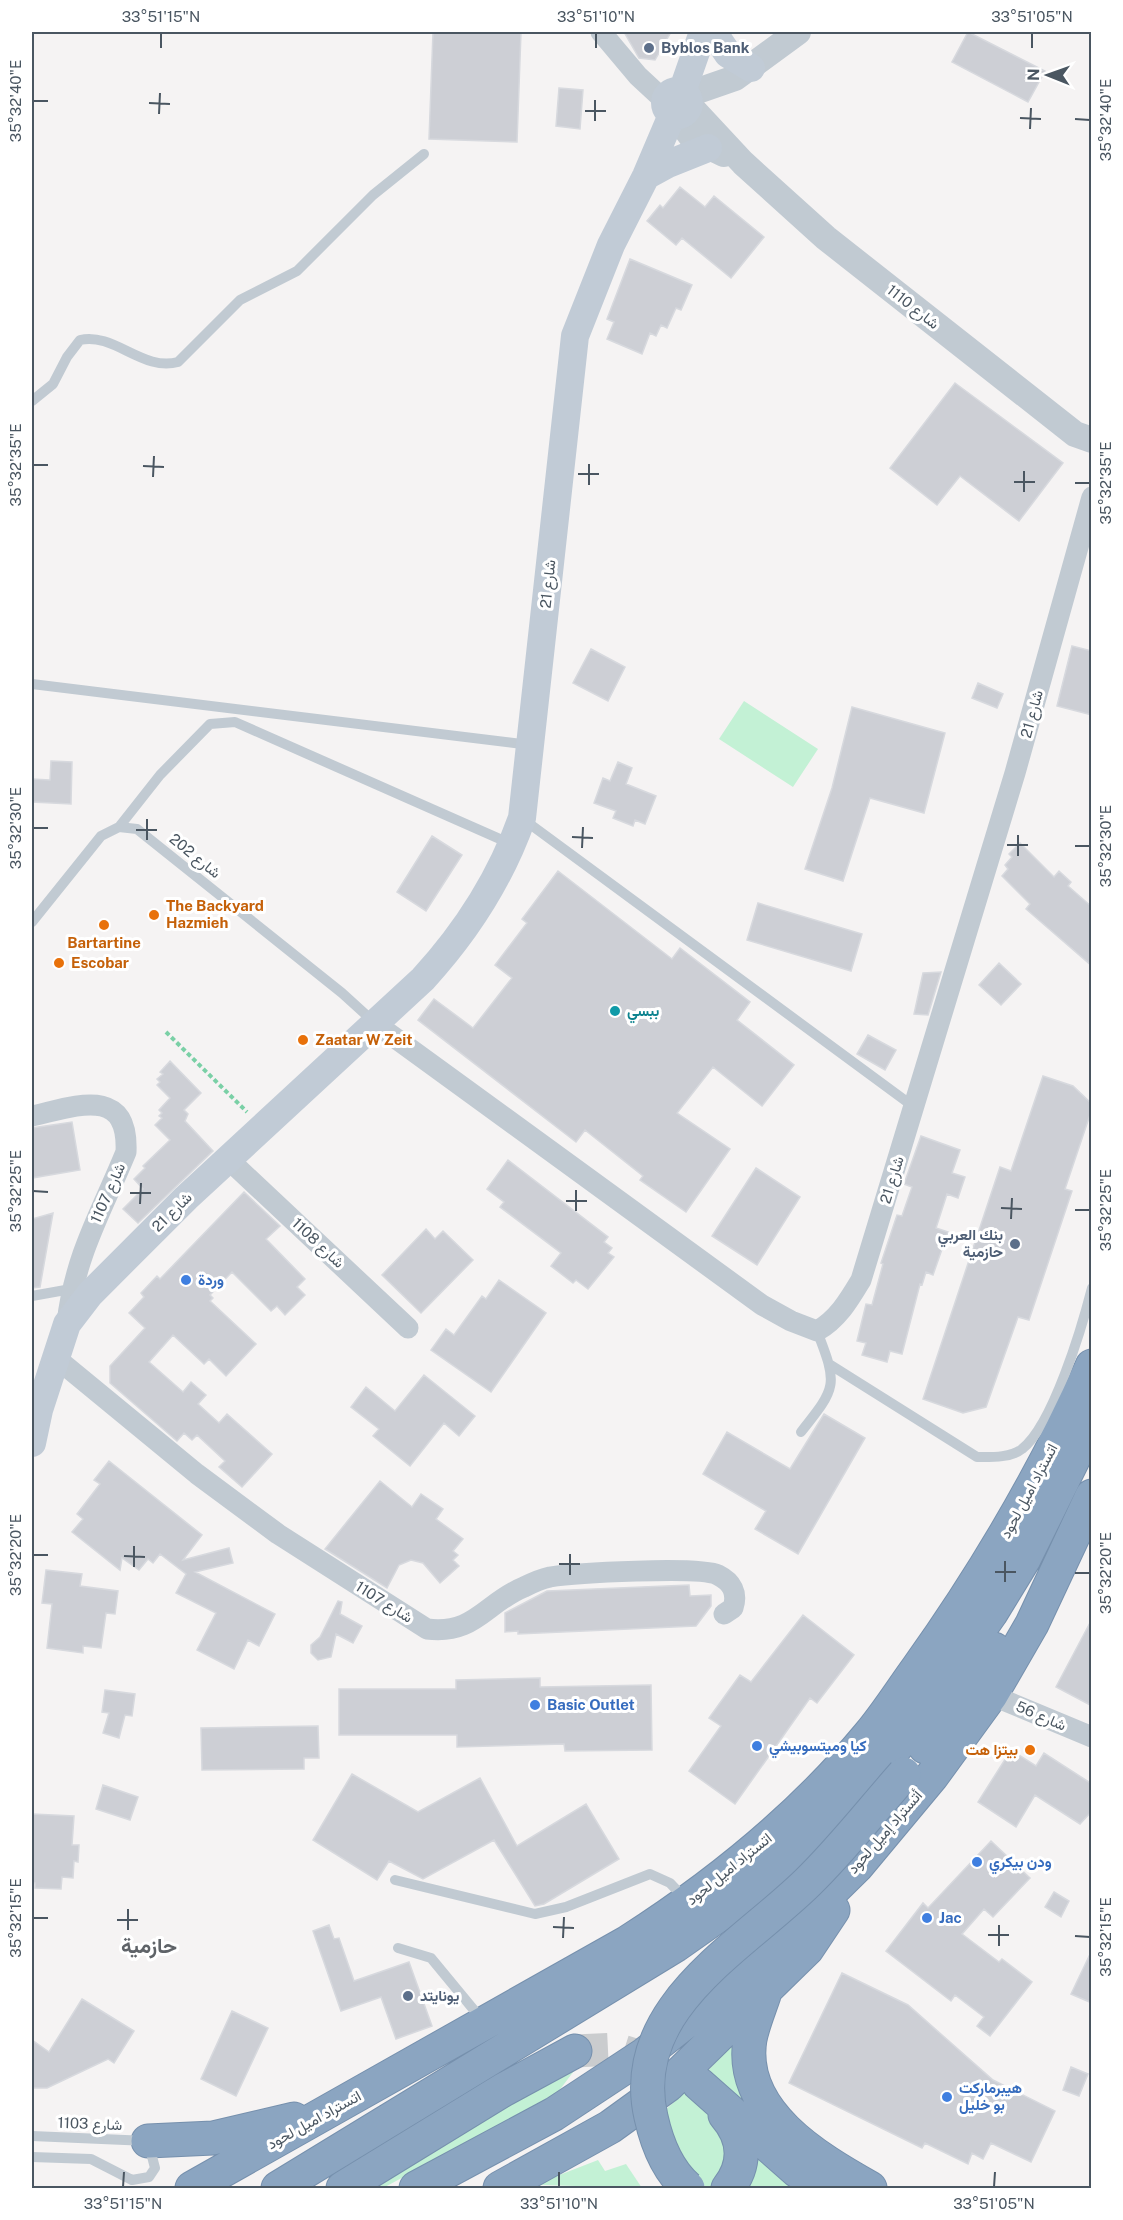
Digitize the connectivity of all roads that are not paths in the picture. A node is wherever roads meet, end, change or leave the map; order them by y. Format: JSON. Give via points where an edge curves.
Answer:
{"nodes":[{"id":1,"x":601,"y":32,"type":"edge"},
{"id":2,"x":703,"y":32,"type":"edge"},
{"id":3,"x":713,"y":32,"type":"edge"},
{"id":4,"x":798,"y":32,"type":"edge"},
{"id":5,"x":751,"y":68,"type":"junction"},
{"id":6,"x":678,"y":104,"type":"junction"},
{"id":7,"x":708,"y":148,"type":"junction"},
{"id":8,"x":424,"y":154,"type":"dead end"},
{"id":9,"x":743,"y":163,"type":"junction"},
{"id":10,"x":646,"y":176,"type":"junction"},
{"id":11,"x":32,"y":401,"type":"edge"},
{"id":12,"x":1092,"y":440,"type":"edge"},
{"id":13,"x":1092,"y":497,"type":"edge"},
{"id":14,"x":32,"y":684,"type":"edge"},
{"id":15,"x":530,"y":746,"type":"junction"},
{"id":16,"x":522,"y":818,"type":"junction"},
{"id":17,"x":119,"y":827,"type":"junction"},
{"id":18,"x":513,"y":845,"type":"junction"},
{"id":19,"x":32,"y":922,"type":"edge"},
{"id":20,"x":376,"y":1024,"type":"junction"},
{"id":21,"x":914,"y":1107,"type":"junction"},
{"id":22,"x":32,"y":1116,"type":"edge"},
{"id":23,"x":228,"y":1159,"type":"junction"},
{"id":24,"x":1092,"y":1288,"type":"edge"},
{"id":25,"x":71,"y":1289,"type":"junction"},
{"id":26,"x":32,"y":1296,"type":"edge"},
{"id":27,"x":67,"y":1324,"type":"junction"},
{"id":28,"x":408,"y":1328,"type":"dead end"},
{"id":29,"x":817,"y":1331,"type":"junction"},
{"id":30,"x":829,"y":1364,"type":"junction"},
{"id":31,"x":1092,"y":1366,"type":"edge"},
{"id":32,"x":45,"y":1372,"type":"edge"},
{"id":33,"x":1092,"y":1421,"type":"edge"},
{"id":34,"x":801,"y":1432,"type":"dead end"},
{"id":35,"x":32,"y":1443,"type":"edge"},
{"id":36,"x":1092,"y":1445,"type":"edge"},
{"id":37,"x":1092,"y":1496,"type":"edge"},
{"id":38,"x":724,"y":1614,"type":"dead end"},
{"id":39,"x":991,"y":1695,"type":"junction"},
{"id":40,"x":1092,"y":1737,"type":"edge"},
{"id":41,"x":857,"y":1866,"type":"junction"},
{"id":42,"x":395,"y":1880,"type":"dead end"},
{"id":43,"x":689,"y":1902,"type":"junction"},
{"id":44,"x":398,"y":1948,"type":"dead end"},
{"id":45,"x":767,"y":1988,"type":"junction"},
{"id":46,"x":484,"y":2024,"type":"junction"},
{"id":47,"x":575,"y":2051,"type":"tunnel mouth"},
{"id":48,"x":503,"y":2090,"type":"junction"},
{"id":49,"x":320,"y":2116,"type":"junction"},
{"id":50,"x":32,"y":2136,"type":"edge"},
{"id":51,"x":147,"y":2141,"type":"junction"},
{"id":52,"x":32,"y":2157,"type":"edge"},
{"id":53,"x":281,"y":2186,"type":"edge"},
{"id":54,"x":192,"y":2188,"type":"edge"},
{"id":55,"x":343,"y":2188,"type":"edge"},
{"id":56,"x":416,"y":2188,"type":"edge"},
{"id":57,"x":500,"y":2188,"type":"edge"},
{"id":58,"x":688,"y":2188,"type":"edge"},
{"id":59,"x":728,"y":2188,"type":"edge"},
{"id":60,"x":822,"y":2188,"type":"edge"},
{"id":61,"x":870,"y":2188,"type":"edge"}],
"edges":[{"from":1,"to":6,"type":"street","via":[[638,76]]},
{"from":2,"to":6,"type":"main road","name":"شارع 21"},
{"from":3,"to":5,"type":"main road","via":[[728,54]]},
{"from":4,"to":5,"type":"street"},
{"from":5,"to":6,"type":"street"},
{"from":6,"to":7,"type":"street","via":[[693,139]]},
{"from":6,"to":9,"type":"street"},
{"from":6,"to":10,"type":"main road","name":"شارع 21"},
{"from":7,"to":9,"type":"street"},
{"from":7,"to":10,"type":"main road"},
{"from":8,"to":11,"type":"lane","via":[[373,195],[297,271],[240,300],[178,362],[157,364],[95,339],[80,340],[53,384]]},
{"from":9,"to":12,"type":"street","name":"شارع 1110","via":[[835,245],[1075,435]]},
{"from":10,"to":15,"type":"main road","name":"شارع 21","via":[[611,244],[575,336]]},
{"from":13,"to":21,"type":"street","name":"شارع 21","via":[[1015,773]]},
{"from":14,"to":15,"type":"lane"},
{"from":15,"to":16,"type":"main road","name":"شارع 21"},
{"from":16,"to":18,"type":"main road","name":"شارع 21"},
{"from":16,"to":21,"type":"lane"},
{"from":17,"to":18,"type":"lane","via":[[202,731],[210,724],[235,722]]},
{"from":17,"to":19,"type":"lane","via":[[101,836]]},
{"from":17,"to":20,"type":"lane","name":"شارع 202","via":[[137,829]]},
{"from":18,"to":20,"type":"main road","name":"شارع 21","via":[[478,912],[456,943]]},
{"from":20,"to":23,"type":"main road","name":"شارع 21"},
{"from":20,"to":29,"type":"street","via":[[762,1305]]},
{"from":21,"to":29,"type":"street","name":"شارع 21","via":[[861,1280],[838,1316]]},
{"from":22,"to":25,"type":"street","name":"شارع 1107","via":[[102,1104],[113,1110],[124,1130],[126,1152],[83,1247]]},
{"from":23,"to":27,"type":"main road","name":"شارع 21","via":[[90,1294]]},
{"from":23,"to":28,"type":"street","name":"شارع 1108"},
{"from":24,"to":30,"type":"lane","via":[[1081,1329],[1044,1420],[1022,1450],[1005,1456],[977,1457]]},
{"from":25,"to":26,"type":"lane"},
{"from":25,"to":27,"type":"street","name":"شارع 1107"},
{"from":27,"to":32,"type":"main road","name":"شارع 21"},
{"from":29,"to":30,"type":"lane"},
{"from":30,"to":34,"type":"lane","via":[[832,1388]]},
{"from":31,"to":43,"type":"highway","name":"اتستراد اميل لحود","via":[[1005,1538],[869,1735],[805,1803],[735,1867]]},
{"from":32,"to":35,"type":"main road","name":"شارع 21"},
{"from":32,"to":38,"type":"street","name":"شارع 1107","via":[[197,1474],[278,1534],[427,1629],[447,1632],[464,1626],[522,1587],[574,1574],[694,1569],[715,1574],[729,1581],[735,1592],[733,1608]]},
{"from":33,"to":53,"type":"highway","via":[[1024,1559],[991,1613],[905,1736],[873,1775],[801,1848],[740,1900],[676,1945]]},
{"from":36,"to":58,"type":"highway","bridge":true,"via":[[1038,1570],[1000,1640],[956,1707],[904,1774],[808,1882],[687,1992],[661,2027],[648,2069],[649,2110],[659,2147]]},
{"from":37,"to":39,"type":"highway","name":"أتستراد إميل لحود","via":[[1032,1624]]},
{"from":39,"to":40,"type":"street","name":"شارع 56"},
{"from":39,"to":41,"type":"highway","name":"أتستراد إميل لحود","via":[[932,1776]]},
{"from":41,"to":45,"type":"highway","via":[[828,1920],[807,1949]]},
{"from":41,"to":56,"type":"highway","name":"أتستراد إميل لحود","via":[[726,1990],[645,2054],[521,2134]]},
{"from":42,"to":43,"type":"lane","via":[[535,1914],[566,1907],[650,1874],[670,1882]]},
{"from":43,"to":46,"type":"highway","name":"اتستراد اميل لحود","via":[[628,1942]]},
{"from":44,"to":46,"type":"lane","via":[[431,1958]]},
{"from":45,"to":57,"type":"highway","via":[[696,2060],[646,2103]]},
{"from":45,"to":61,"type":"highway","via":[[750,2041],[754,2080],[761,2096],[792,2137]]},
{"from":46,"to":49,"type":"highway","name":"اتستراد اميل لحود"},
{"from":47,"to":48,"type":"highway"},
{"from":48,"to":53,"type":"highway","via":[[466,2100],[335,2171]]},
{"from":48,"to":55,"type":"highway"},
{"from":49,"to":51,"type":"highway","via":[[213,2138]]},
{"from":49,"to":54,"type":"highway","name":"اتستراد اميل لحود"},
{"from":50,"to":51,"type":"lane","name":"شارع 1103"},
{"from":51,"to":52,"type":"lane","via":[[156,2168],[141,2180],[132,2180],[91,2159]]},
{"from":59,"to":60,"type":"highway","via":[[741,2162],[741,2142],[705,2089],[796,2170]]}]}
